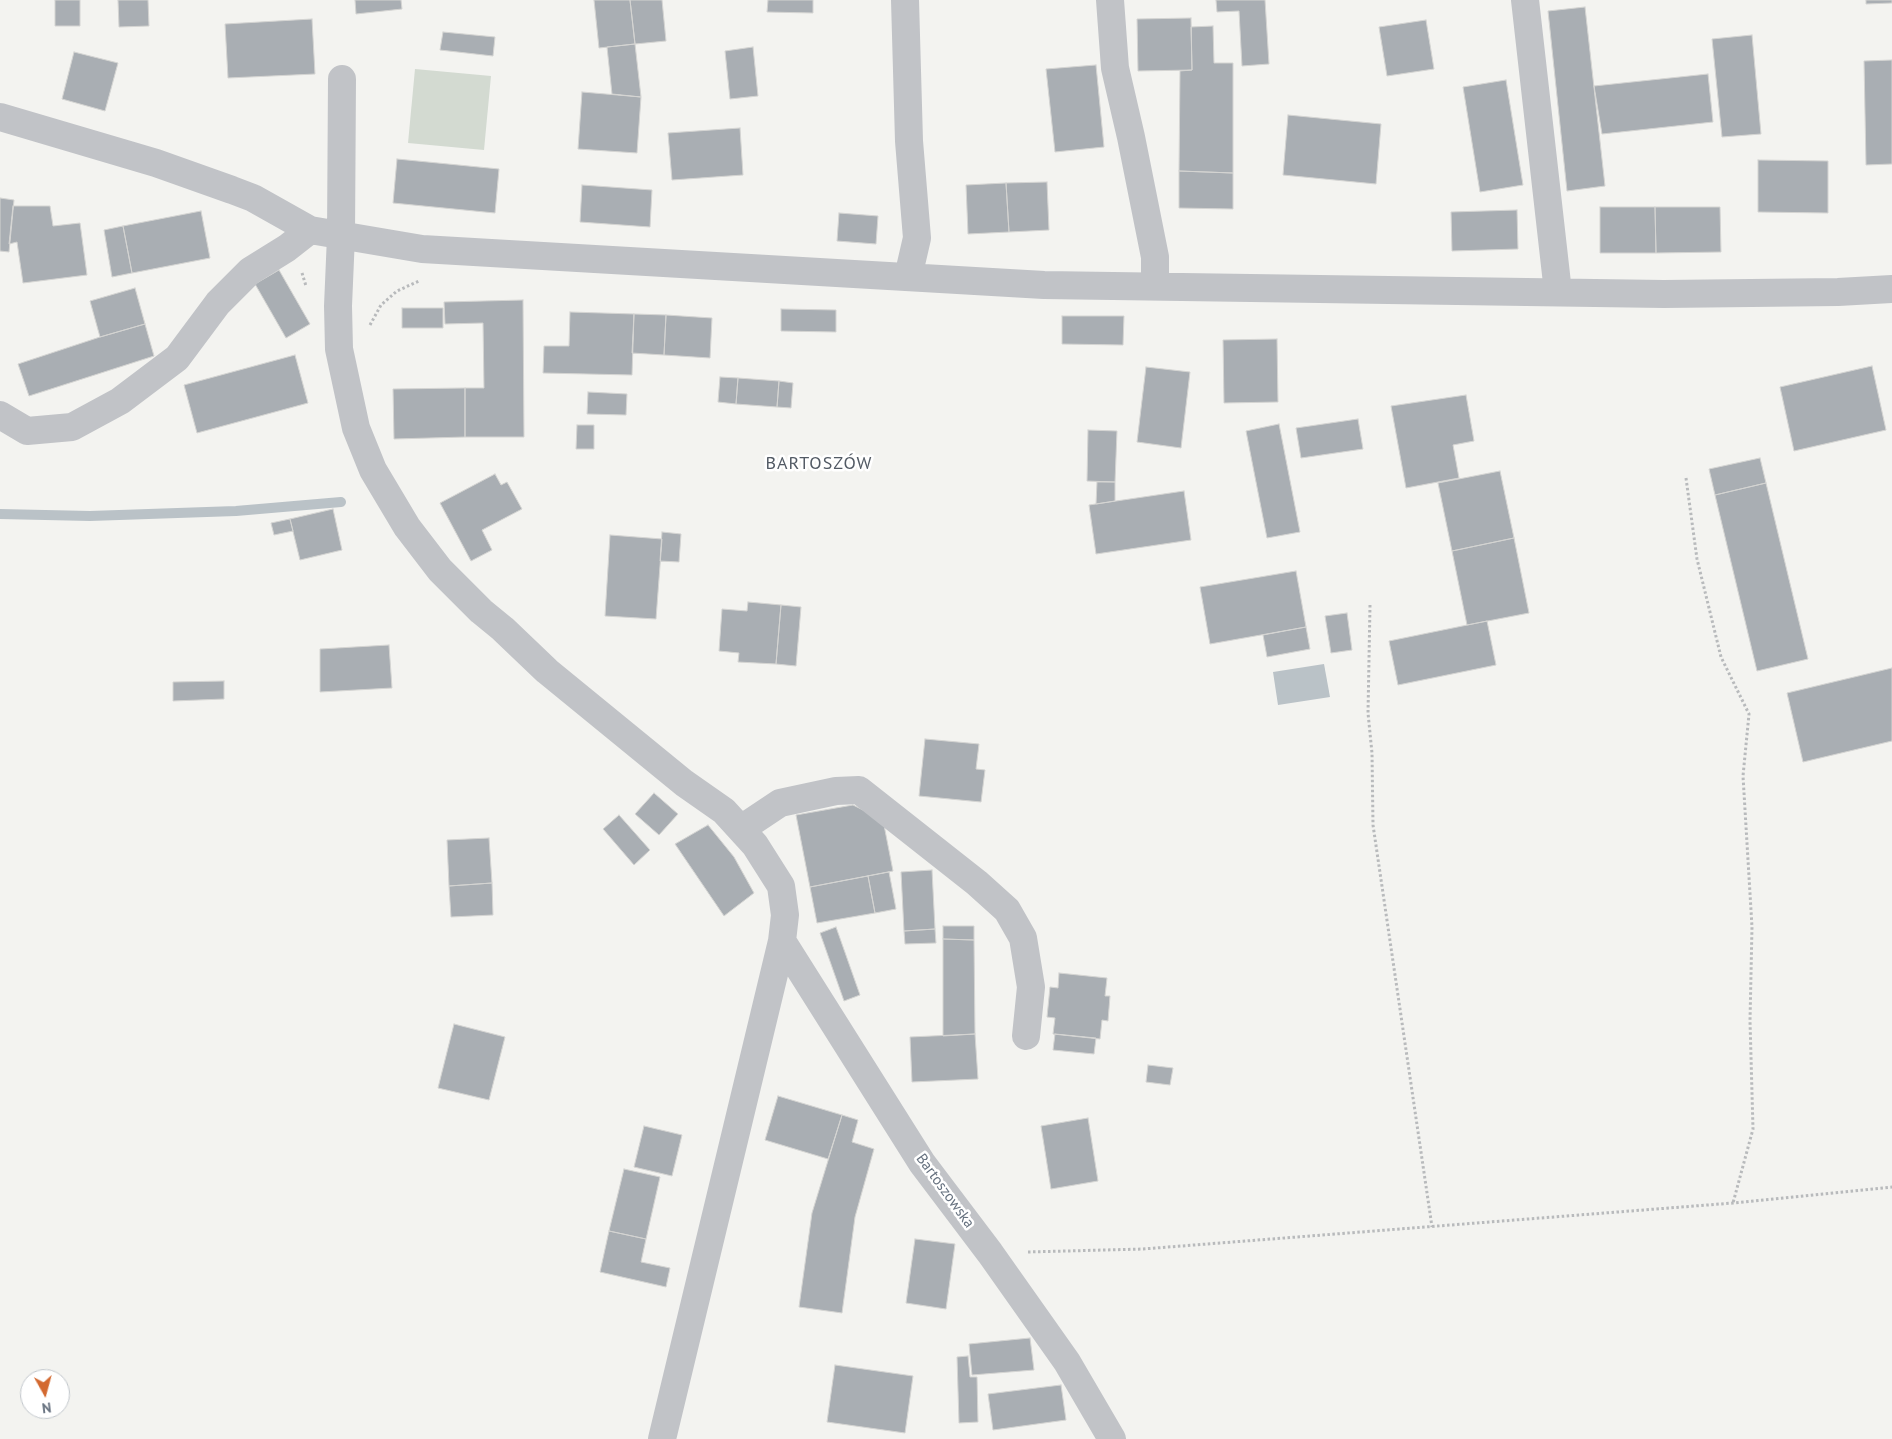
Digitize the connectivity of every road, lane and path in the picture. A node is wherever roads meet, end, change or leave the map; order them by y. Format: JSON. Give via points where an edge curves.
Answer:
{"nodes":[{"id":1,"x":905,"y":0,"type":"edge"},
{"id":2,"x":1110,"y":0,"type":"edge"},
{"id":3,"x":1525,"y":0,"type":"edge"},
{"id":4,"x":342,"y":79,"type":"dead end"},
{"id":5,"x":0,"y":117,"type":"edge"},
{"id":6,"x":310,"y":230,"type":"junction"},
{"id":7,"x":342,"y":236,"type":"junction"},
{"id":8,"x":427,"y":277,"type":"dead end"},
{"id":9,"x":908,"y":277,"type":"junction"},
{"id":10,"x":1155,"y":286,"type":"junction"},
{"id":11,"x":1892,"y":288,"type":"edge"},
{"id":12,"x":1558,"y":292,"type":"junction"},
{"id":13,"x":369,"y":328,"type":"dead end"},
{"id":14,"x":0,"y":415,"type":"edge"},
{"id":15,"x":1686,"y":478,"type":"dead end"},
{"id":16,"x":1370,"y":605,"type":"dead end"},
{"id":17,"x":741,"y":829,"type":"junction"},
{"id":18,"x":782,"y":940,"type":"junction"},
{"id":19,"x":1026,"y":1036,"type":"dead end"},
{"id":20,"x":1892,"y":1188,"type":"edge"},
{"id":21,"x":1732,"y":1203,"type":"junction"},
{"id":22,"x":1432,"y":1227,"type":"junction"},
{"id":23,"x":990,"y":1253,"type":"junction"},
{"id":24,"x":662,"y":1439,"type":"edge"},
{"id":25,"x":1112,"y":1439,"type":"edge"}],
"edges":[{"from":1,"to":9,"type":"street","via":[[909,141],[917,238]]},
{"from":2,"to":10,"type":"street","via":[[1115,68],[1155,258]]},
{"from":3,"to":12,"type":"street"},
{"from":4,"to":7,"type":"street"},
{"from":5,"to":6,"type":"street","via":[[156,163],[232,190]]},
{"from":6,"to":7,"type":"street"},
{"from":6,"to":14,"type":"street","via":[[250,271],[218,303],[177,358],[120,401],[72,427],[27,431]]},
{"from":7,"to":9,"type":"street","via":[[422,249]]},
{"from":7,"to":17,"type":"street","via":[[339,349],[346,387],[356,428],[373,470],[407,527],[440,570],[480,611],[547,671],[684,783],[724,811]]},
{"from":8,"to":13,"type":"path","via":[[397,291],[382,305]]},
{"from":9,"to":10,"type":"street","via":[[1044,285]]},
{"from":10,"to":12,"type":"street"},
{"from":11,"to":12,"type":"street","via":[[1838,292]]},
{"from":15,"to":21,"type":"path","via":[[1697,558],[1721,657],[1749,714],[1743,776],[1752,927],[1753,1128]]},
{"from":16,"to":22,"type":"path","via":[[1368,713],[1373,825]]},
{"from":17,"to":18,"type":"street","via":[[781,886],[785,915]]},
{"from":17,"to":19,"type":"street","via":[[780,803],[836,791],[858,790],[1007,910],[1023,938],[1031,987]]},
{"from":18,"to":23,"type":"street","name":"Bartoszowska","via":[[922,1163]]},
{"from":18,"to":24,"type":"street"},
{"from":20,"to":21,"type":"path"},
{"from":21,"to":22,"type":"path"},
{"from":22,"to":23,"type":"path","via":[[1143,1249]]},
{"from":23,"to":25,"type":"street","name":"Bartoszowska","via":[[1066,1362]]}]}
